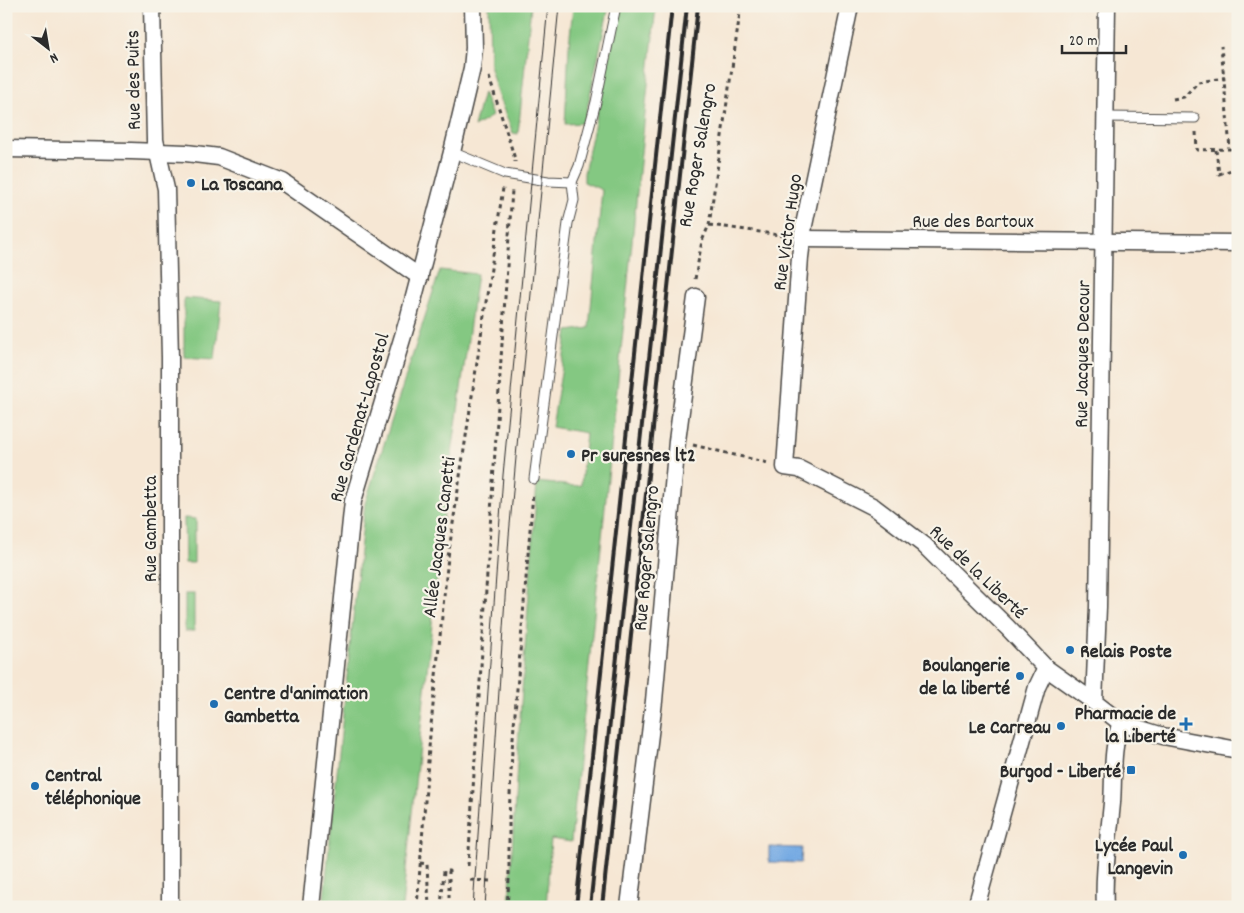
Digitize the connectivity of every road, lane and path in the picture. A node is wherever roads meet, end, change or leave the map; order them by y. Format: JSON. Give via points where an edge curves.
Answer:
{"nodes":[{"id":1,"x":152,"y":6,"type":"edge"},
{"id":2,"x":473,"y":6,"type":"edge"},
{"id":3,"x":616,"y":6,"type":"edge"},
{"id":4,"x":741,"y":6,"type":"edge"},
{"id":5,"x":850,"y":6,"type":"edge"},
{"id":6,"x":1107,"y":6,"type":"edge"},
{"id":7,"x":1221,"y":46,"type":"dead end"},
{"id":8,"x":487,"y":69,"type":"dead end"},
{"id":9,"x":1224,"y":78,"type":"junction"},
{"id":10,"x":1173,"y":99,"type":"dead end"},
{"id":11,"x":1106,"y":117,"type":"junction"},
{"id":12,"x":1195,"y":118,"type":"joint"},
{"id":13,"x":6,"y":149,"type":"edge"},
{"id":14,"x":1216,"y":150,"type":"junction"},
{"id":15,"x":158,"y":152,"type":"junction"},
{"id":16,"x":452,"y":152,"type":"junction"},
{"id":17,"x":1238,"y":168,"type":"edge"},
{"id":18,"x":509,"y":174,"type":"junction"},
{"id":19,"x":572,"y":182,"type":"junction"},
{"id":20,"x":709,"y":225,"type":"junction"},
{"id":21,"x":803,"y":239,"type":"junction"},
{"id":22,"x":1104,"y":241,"type":"junction"},
{"id":23,"x":1238,"y":244,"type":"edge"},
{"id":24,"x":420,"y":277,"type":"junction"},
{"id":25,"x":696,"y":297,"type":"joint"},
{"id":26,"x":677,"y":441,"type":"junction"},
{"id":27,"x":785,"y":467,"type":"junction"},
{"id":28,"x":534,"y":479,"type":"joint"},
{"id":29,"x":1046,"y":668,"type":"junction"},
{"id":30,"x":1094,"y":702,"type":"junction"},
{"id":31,"x":1121,"y":723,"type":"junction"},
{"id":32,"x":1238,"y":750,"type":"edge"},
{"id":33,"x":420,"y":863,"type":"junction"},
{"id":34,"x":468,"y":866,"type":"dead end"},
{"id":35,"x":470,"y":880,"type":"dead end"},
{"id":36,"x":491,"y":880,"type":"dead end"},
{"id":37,"x":170,"y":907,"type":"edge"},
{"id":38,"x":311,"y":907,"type":"edge"},
{"id":39,"x":417,"y":907,"type":"edge"},
{"id":40,"x":429,"y":907,"type":"edge"},
{"id":41,"x":441,"y":907,"type":"edge"},
{"id":42,"x":449,"y":907,"type":"edge"},
{"id":43,"x":507,"y":907,"type":"edge"},
{"id":44,"x":630,"y":907,"type":"edge"},
{"id":45,"x":976,"y":907,"type":"edge"},
{"id":46,"x":1105,"y":907,"type":"edge"}],
"edges":[{"from":1,"to":15,"type":"street","name":"Rue des Puits"},
{"from":2,"to":16,"type":"street","name":"Rue Gardenat-Lapostol","via":[[472,68]]},
{"from":3,"to":19,"type":"lane","via":[[596,102]]},
{"from":4,"to":20,"type":"path","name":"Rue Roger Salengro"},
{"from":5,"to":21,"type":"street","name":"Rue Victor Hugo"},
{"from":6,"to":11,"type":"street","name":"Rue Jacques Decour"},
{"from":7,"to":9,"type":"path"},
{"from":8,"to":18,"type":"path","via":[[515,159]]},
{"from":9,"to":10,"type":"path","via":[[1198,82],[1184,97]]},
{"from":9,"to":14,"type":"path","via":[[1230,149]]},
{"from":11,"to":12,"type":"lane"},
{"from":11,"to":22,"type":"street","name":"Rue Jacques Decour"},
{"from":12,"to":14,"type":"path","via":[[1197,150]]},
{"from":13,"to":15,"type":"street"},
{"from":14,"to":17,"type":"path","via":[[1219,174]]},
{"from":15,"to":24,"type":"street","via":[[219,157],[283,182]]},
{"from":15,"to":37,"type":"street","name":"Rue Gambetta","via":[[166,189],[170,357]]},
{"from":16,"to":18,"type":"lane"},
{"from":16,"to":24,"type":"street","name":"Rue Gardenat-Lapostol"},
{"from":18,"to":19,"type":"lane"},
{"from":18,"to":33,"type":"path","name":"Allée Jacques Canetti","via":[[448,557]]},
{"from":18,"to":34,"type":"path"},
{"from":19,"to":28,"type":"lane","via":[[574,200],[568,224]]},
{"from":20,"to":21,"type":"path"},
{"from":20,"to":25,"type":"path","name":"Rue Roger Salengro","via":[[702,241],[695,280]]},
{"from":21,"to":22,"type":"street","name":"Rue des Bartoux"},
{"from":21,"to":27,"type":"street","name":"Rue Victor Hugo"},
{"from":22,"to":23,"type":"street","name":"Rue des Bartoux"},
{"from":22,"to":30,"type":"street","name":"Rue Jacques Decour"},
{"from":24,"to":38,"type":"street","name":"Rue Gardenat-Lapostol","via":[[353,501]]},
{"from":25,"to":26,"type":"street","name":"Rue Roger Salengro"},
{"from":26,"to":27,"type":"path"},
{"from":26,"to":44,"type":"street","name":"Rue Roger Salengro","via":[[654,701]]},
{"from":27,"to":29,"type":"street","name":"Rue de la Liberté","via":[[798,469],[874,507],[924,545]]},
{"from":28,"to":43,"type":"path","via":[[512,750]]},
{"from":29,"to":30,"type":"street","name":"Rue de la Liberté"},
{"from":29,"to":45,"type":"street"},
{"from":30,"to":31,"type":"street","name":"Rue de la Liberté"},
{"from":31,"to":32,"type":"street","name":"Rue de la Liberté","via":[[1163,736]]},
{"from":31,"to":46,"type":"street","via":[[1116,736]]},
{"from":33,"to":39,"type":"path","name":"Allée Jacques Canetti"},
{"from":33,"to":40,"type":"path","via":[[427,864]]},
{"from":35,"to":36,"type":"path"},
{"from":41,"to":42,"type":"path","via":[[444,871],[449,871]]}]}
